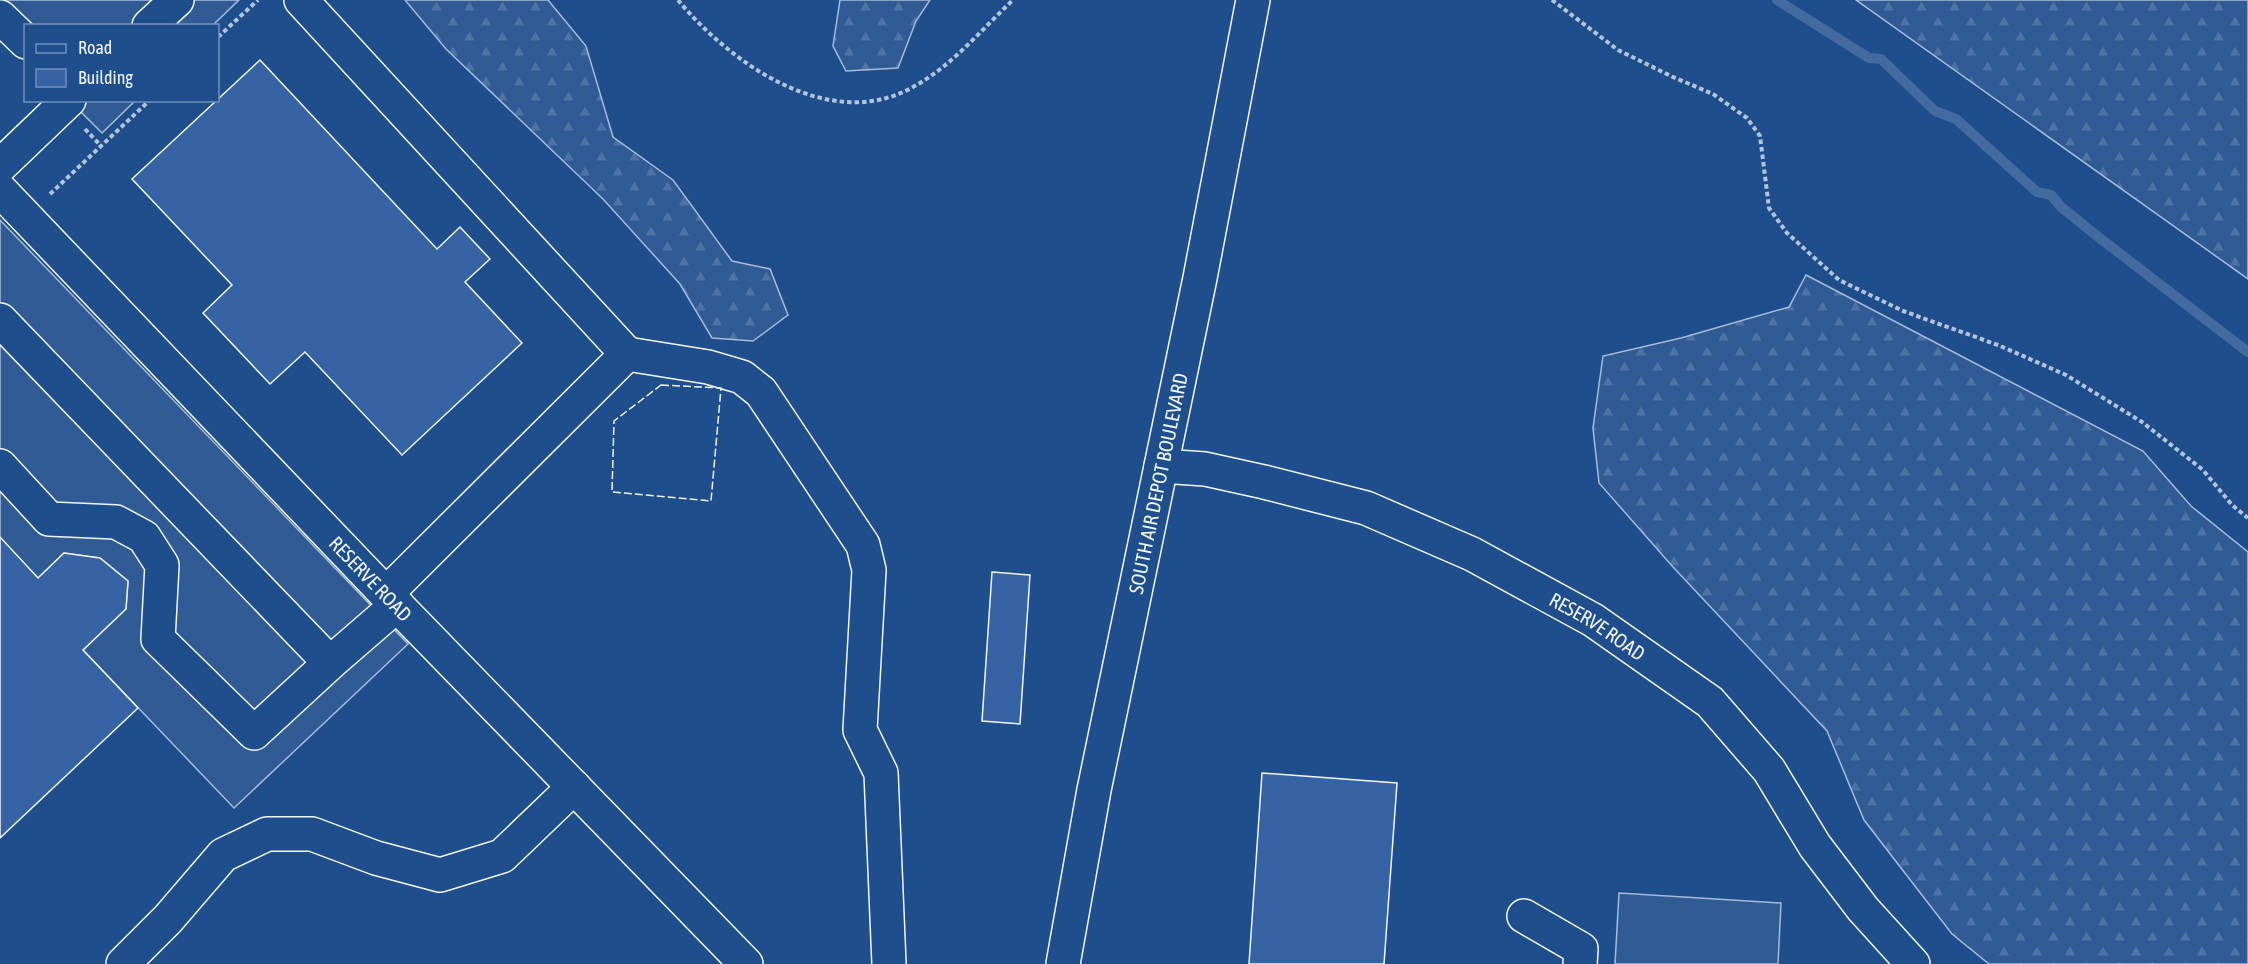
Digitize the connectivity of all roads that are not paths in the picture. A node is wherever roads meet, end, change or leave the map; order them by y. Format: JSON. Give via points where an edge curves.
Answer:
{"nodes":[{"id":1,"x":177,"y":0,"type":"edge"},
{"id":2,"x":302,"y":0,"type":"edge"},
{"id":3,"x":1253,"y":0,"type":"edge"},
{"id":4,"x":0,"y":17,"type":"edge"},
{"id":5,"x":151,"y":24,"type":"edge"},
{"id":6,"x":24,"y":40,"type":"edge"},
{"id":7,"x":67,"y":102,"type":"edge"},
{"id":8,"x":0,"y":166,"type":"edge"},
{"id":9,"x":0,"y":190,"type":"edge"},
{"id":10,"x":0,"y":320,"type":"edge"},
{"id":11,"x":627,"y":354,"type":"junction"},
{"id":12,"x":0,"y":466,"type":"edge"},
{"id":13,"x":1161,"y":466,"type":"junction"},
{"id":14,"x":392,"y":599,"type":"junction"},
{"id":15,"x":330,"y":663,"type":"junction"},
{"id":16,"x":574,"y":787,"type":"junction"},
{"id":17,"x":1524,"y":916,"type":"dead end"},
{"id":18,"x":123,"y":964,"type":"edge"},
{"id":19,"x":746,"y":964,"type":"edge"},
{"id":20,"x":889,"y":964,"type":"edge"},
{"id":21,"x":1063,"y":964,"type":"edge"},
{"id":22,"x":1580,"y":964,"type":"edge"},
{"id":23,"x":1913,"y":964,"type":"edge"}],
"edges":[{"from":1,"to":5,"type":"street"},
{"from":2,"to":11,"type":"street"},
{"from":3,"to":13,"type":"street","name":"SOUTH AIR DEPOT BOULEVARD"},
{"from":4,"to":6,"type":"street"},
{"from":7,"to":8,"type":"street"},
{"from":9,"to":14,"type":"street","name":"RESERVE ROAD"},
{"from":10,"to":15,"type":"street"},
{"from":11,"to":14,"type":"street"},
{"from":11,"to":20,"type":"street","via":[[742,376],[760,392],[863,545],[869,570],[860,730],[881,773]]},
{"from":12,"to":15,"type":"street","via":[[49,519],[116,522],[144,537],[162,565],[158,639],[254,733]]},
{"from":13,"to":21,"type":"street","name":"SOUTH AIR DEPOT BOULEVARD"},
{"from":13,"to":23,"type":"street","name":"RESERVE ROAD","via":[[1215,471],[1366,508],[1472,554],[1593,620],[1710,702],[1769,770],[1815,846],[1863,909]]},
{"from":14,"to":15,"type":"street"},
{"from":14,"to":16,"type":"street","name":"RESERVE ROAD"},
{"from":16,"to":18,"type":"street","via":[[502,855],[440,874],[376,858],[312,834],[267,834],[223,855]]},
{"from":16,"to":19,"type":"street","name":"RESERVE ROAD"},
{"from":17,"to":22,"type":"street","via":[[1581,949]]}]}
